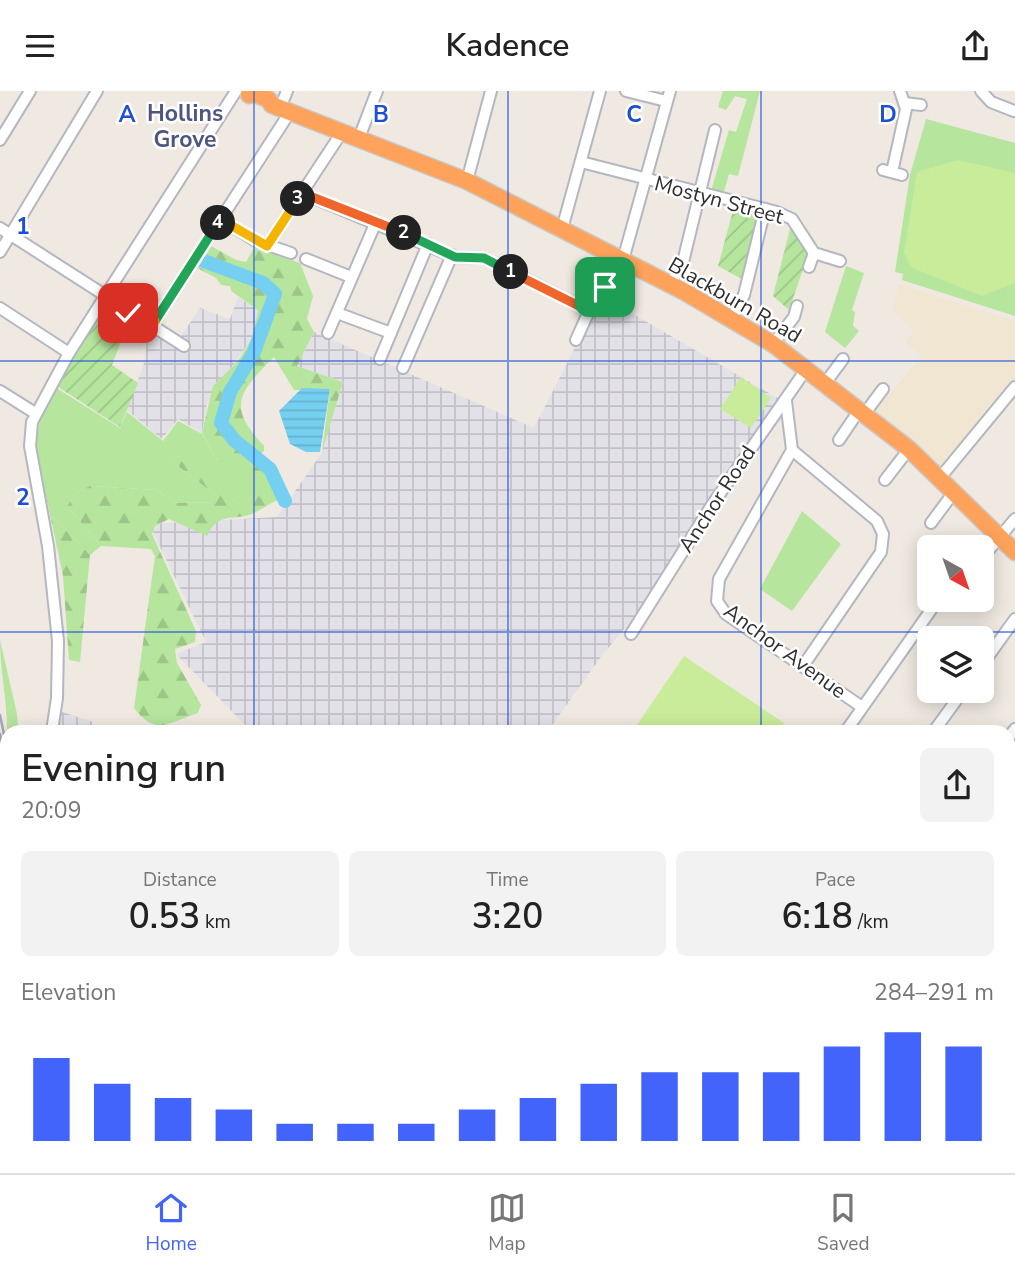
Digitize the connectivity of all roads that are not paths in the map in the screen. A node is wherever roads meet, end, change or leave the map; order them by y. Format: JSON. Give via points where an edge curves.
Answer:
{"nodes":[{"id":1,"x":30,"y":91,"type":"edge"},
{"id":2,"x":97,"y":91,"type":"edge"},
{"id":3,"x":287,"y":91,"type":"edge"},
{"id":4,"x":377,"y":91,"type":"edge"},
{"id":5,"x":491,"y":91,"type":"edge"},
{"id":6,"x":600,"y":91,"type":"edge"},
{"id":7,"x":626,"y":91,"type":"edge"},
{"id":8,"x":900,"y":91,"type":"edge"},
{"id":9,"x":981,"y":91,"type":"edge"},
{"id":10,"x":241,"y":92,"type":"edge"},
{"id":11,"x":668,"y":96,"type":"edge"},
{"id":12,"x":905,"y":103,"type":"junction"},
{"id":13,"x":920,"y":105,"type":"dead end"},
{"id":14,"x":281,"y":108,"type":"junction"},
{"id":15,"x":1014,"y":111,"type":"edge"},
{"id":16,"x":715,"y":131,"type":"dead end"},
{"id":17,"x":342,"y":132,"type":"junction"},
{"id":18,"x":359,"y":138,"type":"junction"},
{"id":19,"x":0,"y":140,"type":"edge"},
{"id":20,"x":581,"y":162,"type":"junction"},
{"id":21,"x":892,"y":172,"type":"dead end"},
{"id":22,"x":644,"y":180,"type":"junction"},
{"id":23,"x":467,"y":181,"type":"junction"},
{"id":24,"x":302,"y":193,"type":"junction"},
{"id":25,"x":700,"y":193,"type":"junction"},
{"id":26,"x":765,"y":209,"type":"junction"},
{"id":27,"x":220,"y":219,"type":"junction"},
{"id":28,"x":376,"y":222,"type":"junction"},
{"id":29,"x":0,"y":228,"type":"edge"},
{"id":30,"x":562,"y":229,"type":"junction"},
{"id":31,"x":11,"y":235,"type":"junction"},
{"id":32,"x":428,"y":244,"type":"junction"},
{"id":33,"x":267,"y":246,"type":"junction"},
{"id":34,"x":0,"y":252,"type":"edge"},
{"id":35,"x":291,"y":253,"type":"dead end"},
{"id":36,"x":814,"y":253,"type":"junction"},
{"id":37,"x":452,"y":255,"type":"junction"},
{"id":38,"x":306,"y":259,"type":"dead end"},
{"id":39,"x":623,"y":260,"type":"junction"},
{"id":40,"x":840,"y":261,"type":"dead end"},
{"id":41,"x":809,"y":267,"type":"dead end"},
{"id":42,"x":351,"y":277,"type":"junction"},
{"id":43,"x":670,"y":285,"type":"junction"},
{"id":44,"x":104,"y":297,"type":"junction"},
{"id":45,"x":797,"y":306,"type":"dead end"},
{"id":46,"x":0,"y":308,"type":"edge"},
{"id":47,"x":589,"y":311,"type":"junction"},
{"id":48,"x":337,"y":313,"type":"junction"},
{"id":49,"x":732,"y":319,"type":"junction"},
{"id":50,"x":151,"y":327,"type":"junction"},
{"id":51,"x":391,"y":333,"type":"junction"},
{"id":52,"x":328,"y":334,"type":"dead end"},
{"id":53,"x":576,"y":340,"type":"dead end"},
{"id":54,"x":773,"y":344,"type":"junction"},
{"id":55,"x":184,"y":346,"type":"dead end"},
{"id":56,"x":69,"y":353,"type":"junction"},
{"id":57,"x":380,"y":359,"type":"dead end"},
{"id":58,"x":844,"y":359,"type":"dead end"},
{"id":59,"x":403,"y":368,"type":"dead end"},
{"id":60,"x":807,"y":368,"type":"junction"},
{"id":61,"x":826,"y":382,"type":"junction"},
{"id":62,"x":1015,"y":387,"type":"edge"},
{"id":63,"x":883,"y":389,"type":"dead end"},
{"id":64,"x":0,"y":391,"type":"edge"},
{"id":65,"x":786,"y":401,"type":"junction"},
{"id":66,"x":862,"y":411,"type":"junction"},
{"id":67,"x":35,"y":413,"type":"junction"},
{"id":68,"x":839,"y":440,"type":"dead end"},
{"id":69,"x":909,"y":449,"type":"junction"},
{"id":70,"x":792,"y":450,"type":"junction"},
{"id":71,"x":939,"y":479,"type":"junction"},
{"id":72,"x":885,"y":480,"type":"dead end"},
{"id":73,"x":954,"y":492,"type":"junction"},
{"id":74,"x":1015,"y":519,"type":"edge"},
{"id":75,"x":931,"y":523,"type":"dead end"},
{"id":76,"x":999,"y":537,"type":"junction"},
{"id":77,"x":994,"y":543,"type":"edge"},
{"id":78,"x":1015,"y":552,"type":"edge"},
{"id":79,"x":929,"y":613,"type":"edge"},
{"id":80,"x":1015,"y":619,"type":"edge"},
{"id":81,"x":631,"y":634,"type":"dead end"},
{"id":82,"x":994,"y":649,"type":"edge"},
{"id":83,"x":803,"y":666,"type":"junction"},
{"id":84,"x":954,"y":703,"type":"edge"},
{"id":85,"x":862,"y":707,"type":"junction"},
{"id":86,"x":53,"y":725,"type":"edge"},
{"id":87,"x":850,"y":725,"type":"edge"},
{"id":88,"x":938,"y":725,"type":"edge"}],
"edges":[{"from":1,"to":19,"type":"street"},
{"from":2,"to":31,"type":"street"},
{"from":3,"to":14,"type":"street"},
{"from":4,"to":18,"type":"street"},
{"from":5,"to":23,"type":"street"},
{"from":6,"to":20,"type":"street"},
{"from":7,"to":11,"type":"street"},
{"from":8,"to":12,"type":"street"},
{"from":9,"to":15,"type":"street","via":[[991,102]]},
{"from":10,"to":14,"type":"highway","name":"Blackburn Road","via":[[254,93]]},
{"from":10,"to":44,"type":"street"},
{"from":11,"to":22,"type":"street"},
{"from":12,"to":13,"type":"street"},
{"from":12,"to":21,"type":"street"},
{"from":14,"to":17,"type":"highway","name":"Blackburn Road"},
{"from":14,"to":27,"type":"street"},
{"from":16,"to":25,"type":"street"},
{"from":17,"to":18,"type":"highway","name":"Blackburn Road"},
{"from":17,"to":24,"type":"street"},
{"from":18,"to":23,"type":"highway","name":"Blackburn Road"},
{"from":20,"to":22,"type":"street","name":"Mostyn Street"},
{"from":20,"to":30,"type":"street"},
{"from":22,"to":25,"type":"street","name":"Mostyn Street"},
{"from":22,"to":39,"type":"street"},
{"from":23,"to":30,"type":"highway","name":"Blackburn Road"},
{"from":24,"to":28,"type":"street"},
{"from":24,"to":33,"type":"street"},
{"from":25,"to":26,"type":"street","name":"Mostyn Street"},
{"from":25,"to":43,"type":"street","via":[[683,262]]},
{"from":26,"to":36,"type":"street","name":"Mostyn Street","via":[[792,219]]},
{"from":26,"to":49,"type":"street","via":[[744,295]]},
{"from":27,"to":33,"type":"street"},
{"from":27,"to":50,"type":"street"},
{"from":28,"to":32,"type":"street"},
{"from":28,"to":42,"type":"street"},
{"from":29,"to":31,"type":"street"},
{"from":30,"to":39,"type":"highway","name":"Blackburn Road"},
{"from":31,"to":34,"type":"street"},
{"from":31,"to":44,"type":"street"},
{"from":32,"to":37,"type":"street"},
{"from":32,"to":51,"type":"street"},
{"from":33,"to":35,"type":"street"},
{"from":36,"to":40,"type":"street"},
{"from":36,"to":41,"type":"street"},
{"from":37,"to":47,"type":"street","via":[[484,258]]},
{"from":37,"to":59,"type":"street"},
{"from":38,"to":42,"type":"street"},
{"from":39,"to":43,"type":"highway","name":"Blackburn Road"},
{"from":39,"to":47,"type":"street"},
{"from":42,"to":48,"type":"street"},
{"from":43,"to":49,"type":"highway","name":"Blackburn Road"},
{"from":44,"to":50,"type":"street"},
{"from":44,"to":56,"type":"street"},
{"from":45,"to":54,"type":"street"},
{"from":46,"to":56,"type":"street"},
{"from":47,"to":53,"type":"street"},
{"from":48,"to":51,"type":"street"},
{"from":48,"to":52,"type":"street"},
{"from":49,"to":54,"type":"highway","name":"Blackburn Road"},
{"from":50,"to":55,"type":"street"},
{"from":51,"to":57,"type":"street"},
{"from":54,"to":60,"type":"highway","name":"Blackburn Road"},
{"from":56,"to":67,"type":"street"},
{"from":58,"to":61,"type":"street"},
{"from":60,"to":61,"type":"highway","name":"Blackburn Road"},
{"from":60,"to":65,"type":"street","name":"Anchor Road"},
{"from":61,"to":66,"type":"highway","name":"Blackburn Road"},
{"from":62,"to":71,"type":"street"},
{"from":63,"to":66,"type":"street"},
{"from":64,"to":67,"type":"street"},
{"from":65,"to":70,"type":"street"},
{"from":65,"to":81,"type":"street","name":"Anchor Road","via":[[779,405]]},
{"from":66,"to":68,"type":"street"},
{"from":66,"to":69,"type":"highway","name":"Blackburn Road"},
{"from":67,"to":86,"type":"street","via":[[30,446],[48,546],[58,641]]},
{"from":69,"to":71,"type":"highway","name":"Blackburn Road"},
{"from":69,"to":72,"type":"street"},
{"from":70,"to":83,"type":"street","name":"Anchor Avenue","via":[[719,579],[715,596],[726,614]]},
{"from":70,"to":83,"type":"street","via":[[877,521],[884,539],[878,555]]},
{"from":71,"to":73,"type":"highway","name":"Blackburn Road"},
{"from":73,"to":75,"type":"street"},
{"from":73,"to":76,"type":"highway","name":"Blackburn Road"},
{"from":74,"to":76,"type":"street"},
{"from":76,"to":77,"type":"street"},
{"from":76,"to":78,"type":"highway","name":"Blackburn Road"},
{"from":79,"to":85,"type":"street"},
{"from":80,"to":82,"type":"street"},
{"from":83,"to":85,"type":"street","name":"Anchor Avenue"},
{"from":84,"to":88,"type":"street"},
{"from":85,"to":87,"type":"street"}]}
